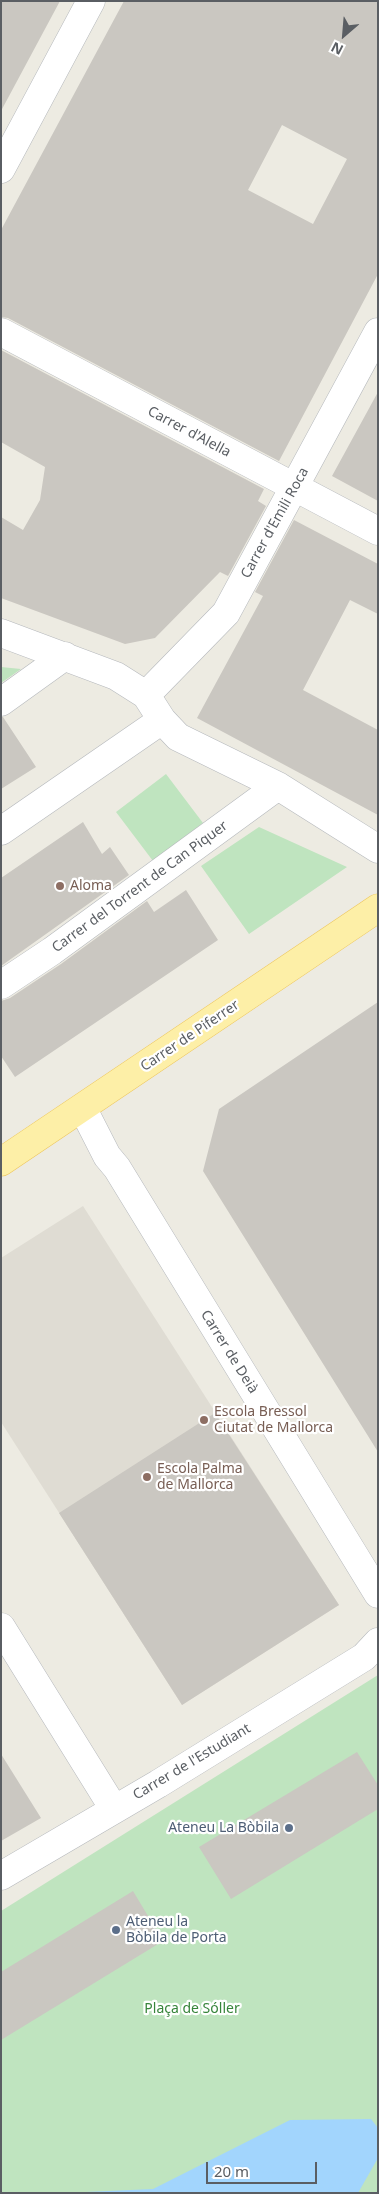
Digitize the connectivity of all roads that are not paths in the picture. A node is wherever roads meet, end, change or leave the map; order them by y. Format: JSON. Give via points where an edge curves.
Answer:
{"nodes":[{"id":1,"x":91,"y":1,"type":"edge"},
{"id":2,"x":1,"y":169,"type":"edge"},
{"id":3,"x":1,"y":332,"type":"edge"},
{"id":4,"x":378,"y":332,"type":"edge"},
{"id":5,"x":294,"y":488,"type":"junction"},
{"id":6,"x":378,"y":531,"type":"edge"},
{"id":7,"x":1,"y":632,"type":"edge"},
{"id":8,"x":65,"y":656,"type":"junction"},
{"id":9,"x":146,"y":695,"type":"junction"},
{"id":10,"x":1,"y":702,"type":"edge"},
{"id":11,"x":162,"y":720,"type":"junction"},
{"id":12,"x":278,"y":786,"type":"junction"},
{"id":13,"x":1,"y":832,"type":"edge"},
{"id":14,"x":378,"y":849,"type":"edge"},
{"id":15,"x":378,"y":908,"type":"edge"},
{"id":16,"x":1,"y":985,"type":"edge"},
{"id":17,"x":83,"y":1109,"type":"junction"},
{"id":18,"x":1,"y":1162,"type":"edge"},
{"id":19,"x":378,"y":1594,"type":"edge"},
{"id":20,"x":1,"y":1626,"type":"edge"},
{"id":21,"x":378,"y":1642,"type":"edge"},
{"id":22,"x":114,"y":1808,"type":"junction"},
{"id":23,"x":1,"y":1876,"type":"edge"}],
"edges":[{"from":1,"to":2,"type":"street"},
{"from":3,"to":5,"type":"street","name":"Carrer d'Alella"},
{"from":4,"to":5,"type":"street","name":"Carrer d'Emili Roca"},
{"from":5,"to":6,"type":"street","name":"Carrer d'Alella"},
{"from":5,"to":9,"type":"street","name":"Carrer d'Emili Roca","via":[[226,613]]},
{"from":7,"to":8,"type":"street"},
{"from":8,"to":9,"type":"street","via":[[116,676]]},
{"from":8,"to":10,"type":"street"},
{"from":9,"to":11,"type":"street"},
{"from":11,"to":12,"type":"street","via":[[178,736]]},
{"from":11,"to":13,"type":"street"},
{"from":12,"to":14,"type":"street"},
{"from":12,"to":16,"type":"street","name":"Carrer del Torrent de Can Piquer","via":[[60,946]]},
{"from":15,"to":17,"type":"main road","name":"Carrer de Piferrer"},
{"from":17,"to":18,"type":"main road","name":"Carrer de Piferrer"},
{"from":17,"to":19,"type":"street","name":"Carrer de Deià","via":[[107,1156]]},
{"from":20,"to":22,"type":"street"},
{"from":21,"to":22,"type":"street","name":"Carrer de l'Estudiant","via":[[364,1657]]},
{"from":22,"to":23,"type":"street","name":"Carrer de l'Estudiant"}]}
